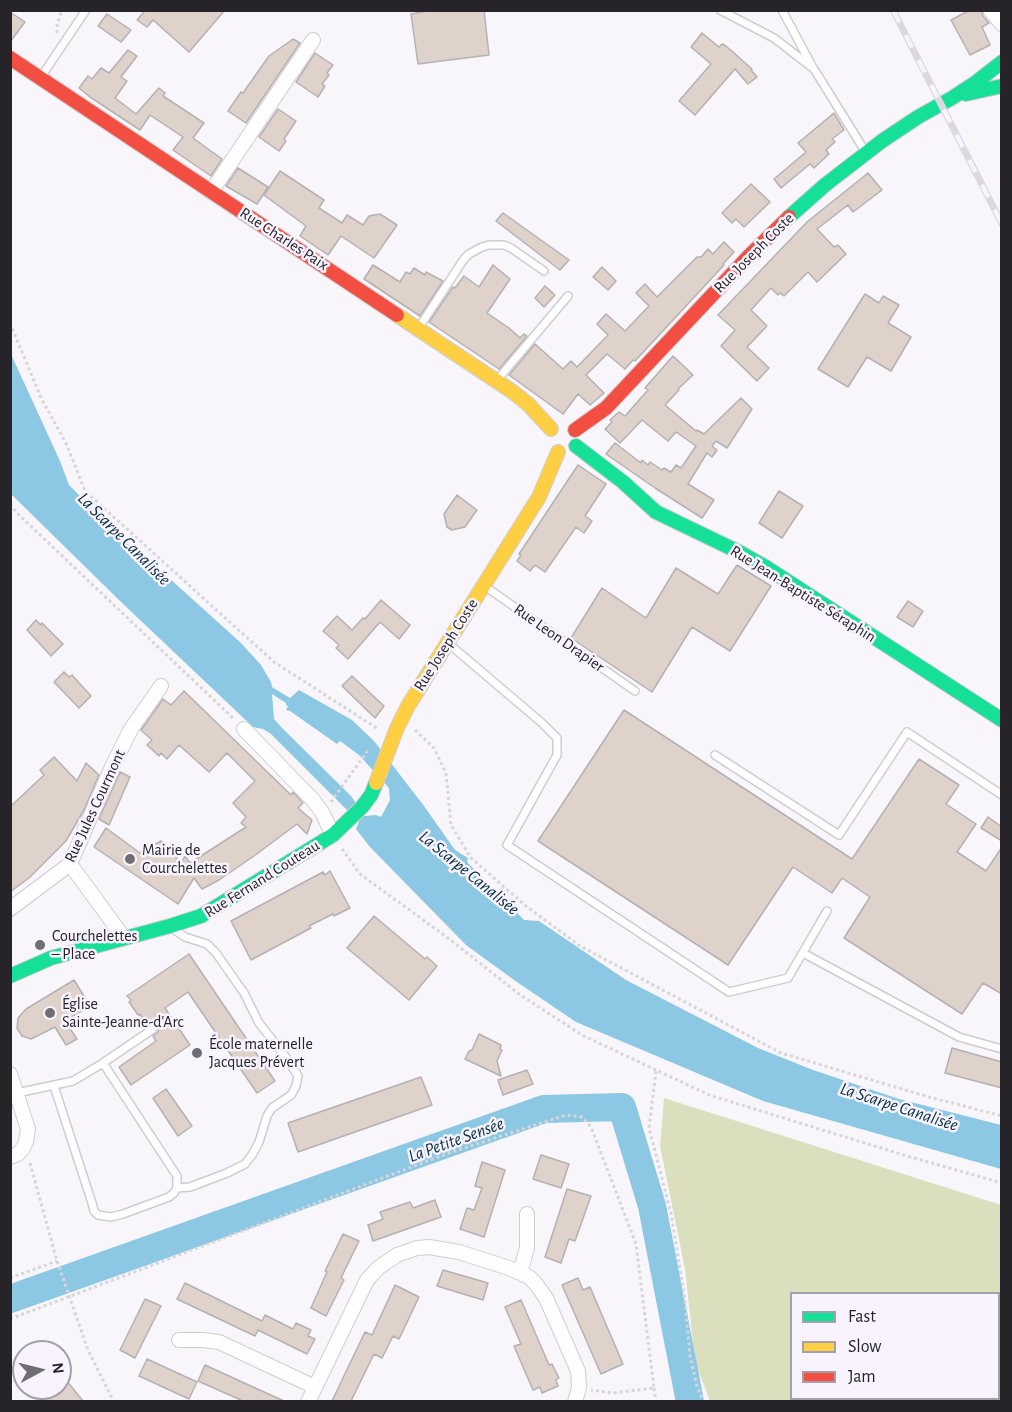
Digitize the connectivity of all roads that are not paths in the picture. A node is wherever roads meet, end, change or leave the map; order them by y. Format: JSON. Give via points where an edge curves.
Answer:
{"nodes":[{"id":1,"x":86,"y":10,"type":"edge"},
{"id":2,"x":720,"y":10,"type":"edge"},
{"id":3,"x":782,"y":10,"type":"edge"},
{"id":4,"x":990,"y":10,"type":"edge"},
{"id":5,"x":1002,"y":24,"type":"edge"},
{"id":6,"x":313,"y":40,"type":"dead end"},
{"id":7,"x":10,"y":58,"type":"edge"},
{"id":8,"x":1002,"y":62,"type":"edge"},
{"id":9,"x":814,"y":69,"type":"junction"},
{"id":10,"x":40,"y":79,"type":"junction"},
{"id":11,"x":1002,"y":86,"type":"edge"},
{"id":12,"x":952,"y":98,"type":"junction"},
{"id":13,"x":867,"y":153,"type":"junction"},
{"id":14,"x":211,"y":192,"type":"junction"},
{"id":15,"x":544,"y":271,"type":"dead end"},
{"id":16,"x":568,"y":296,"type":"dead end"},
{"id":17,"x":418,"y":328,"type":"junction"},
{"id":18,"x":497,"y":381,"type":"junction"},
{"id":19,"x":558,"y":434,"type":"junction"},
{"id":20,"x":576,"y":446,"type":"junction"},
{"id":21,"x":484,"y":585,"type":"junction"},
{"id":22,"x":447,"y":642,"type":"junction"},
{"id":23,"x":161,"y":686,"type":"dead end"},
{"id":24,"x":635,"y":691,"type":"dead end"},
{"id":25,"x":1002,"y":720,"type":"edge"},
{"id":26,"x":244,"y":729,"type":"road end"},
{"id":27,"x":715,"y":754,"type":"dead end"},
{"id":28,"x":1002,"y":795,"type":"edge"},
{"id":29,"x":337,"y":831,"type":"junction"},
{"id":30,"x":70,"y":864,"type":"junction"},
{"id":31,"x":10,"y":909,"type":"edge"},
{"id":32,"x":827,"y":912,"type":"dead end"},
{"id":33,"x":170,"y":926,"type":"junction"},
{"id":34,"x":124,"y":938,"type":"junction"},
{"id":35,"x":803,"y":952,"type":"junction"},
{"id":36,"x":51,"y":958,"type":"junction"},
{"id":37,"x":10,"y":963,"type":"edge"},
{"id":38,"x":10,"y":976,"type":"edge"},
{"id":39,"x":153,"y":1029,"type":"dead end"},
{"id":40,"x":1002,"y":1050,"type":"edge"},
{"id":41,"x":103,"y":1063,"type":"junction"},
{"id":42,"x":10,"y":1074,"type":"edge"},
{"id":43,"x":54,"y":1086,"type":"junction"},
{"id":44,"x":17,"y":1093,"type":"junction"},
{"id":45,"x":10,"y":1157,"type":"edge"},
{"id":46,"x":177,"y":1188,"type":"junction"},
{"id":47,"x":527,"y":1214,"type":"dead end"},
{"id":48,"x":520,"y":1273,"type":"junction"},
{"id":49,"x":179,"y":1340,"type":"dead end"},
{"id":50,"x":315,"y":1387,"type":"junction"},
{"id":51,"x":308,"y":1401,"type":"edge"},
{"id":52,"x":575,"y":1401,"type":"edge"}],
"edges":[{"from":1,"to":10,"type":"lane"},
{"from":2,"to":9,"type":"lane","via":[[774,38]]},
{"from":3,"to":9,"type":"lane"},
{"from":4,"to":5,"type":"street"},
{"from":6,"to":14,"type":"street"},
{"from":7,"to":10,"type":"street","name":"Rue Charles Paix"},
{"from":8,"to":12,"type":"street","name":"Rue Joseph Coste"},
{"from":9,"to":13,"type":"lane"},
{"from":10,"to":14,"type":"street","name":"Rue Charles Paix"},
{"from":11,"to":12,"type":"street","name":"Rue Joseph Coste"},
{"from":12,"to":13,"type":"street","name":"Rue Joseph Coste"},
{"from":13,"to":19,"type":"street","name":"Rue Joseph Coste","via":[[825,185],[748,257],[606,408]]},
{"from":14,"to":17,"type":"street","name":"Rue Charles Paix"},
{"from":15,"to":17,"type":"lane","via":[[504,245],[482,247],[465,259]]},
{"from":16,"to":18,"type":"lane"},
{"from":17,"to":18,"type":"street","name":"Rue Charles Paix"},
{"from":18,"to":19,"type":"street","name":"Rue Charles Paix","via":[[522,398]]},
{"from":19,"to":20,"type":"street","via":[[578,438]]},
{"from":19,"to":20,"type":"street","via":[[566,453]]},
{"from":19,"to":21,"type":"street","name":"Rue Joseph Coste","via":[[548,480]]},
{"from":20,"to":25,"type":"street","name":"Rue Jean-Baptiste Séraphin","via":[[656,512],[764,566]]},
{"from":21,"to":22,"type":"street","name":"Rue Joseph Coste"},
{"from":21,"to":24,"type":"lane","name":"Rue Leon Drapier"},
{"from":22,"to":29,"type":"street","name":"Rue Joseph Coste","via":[[397,728],[369,799]]},
{"from":22,"to":35,"type":"lane","via":[[557,738],[557,755],[507,845],[729,992],[788,978]]},
{"from":23,"to":30,"type":"street","name":"Rue Jules Courmont","via":[[131,729]]},
{"from":26,"to":29,"type":"street","via":[[314,800]]},
{"from":27,"to":28,"type":"lane","via":[[839,835],[907,732]]},
{"from":29,"to":33,"type":"street","name":"Rue Fernand Couteau","via":[[201,916]]},
{"from":30,"to":31,"type":"street","name":"Rue Jules Courmont"},
{"from":30,"to":34,"type":"street"},
{"from":32,"to":35,"type":"lane"},
{"from":33,"to":34,"type":"street","name":"Rue Fernand Couteau"},
{"from":33,"to":46,"type":"lane","via":[[185,937],[207,944],[216,953],[259,1023],[298,1076],[291,1095],[267,1116],[259,1142],[245,1164],[190,1187]]},
{"from":34,"to":36,"type":"street","name":"Rue Fernand Couteau"},
{"from":35,"to":40,"type":"lane","via":[[959,1037]]},
{"from":36,"to":37,"type":"street","name":"Rue Fernand Couteau"},
{"from":36,"to":38,"type":"street","name":"Rue Fernand Couteau"},
{"from":39,"to":41,"type":"lane"},
{"from":41,"to":43,"type":"lane","via":[[73,1081]]},
{"from":41,"to":46,"type":"lane","via":[[174,1170]]},
{"from":42,"to":44,"type":"street"},
{"from":43,"to":44,"type":"lane"},
{"from":43,"to":46,"type":"lane","via":[[98,1215],[123,1214],[169,1197]]},
{"from":44,"to":45,"type":"street","via":[[28,1129],[27,1143]]},
{"from":47,"to":48,"type":"street","via":[[527,1248]]},
{"from":48,"to":50,"type":"street","via":[[438,1247],[417,1248],[397,1255],[367,1280]]},
{"from":48,"to":52,"type":"street","via":[[542,1291],[575,1364],[579,1380]]},
{"from":49,"to":50,"type":"street","via":[[219,1342]]},
{"from":50,"to":51,"type":"street"}]}
